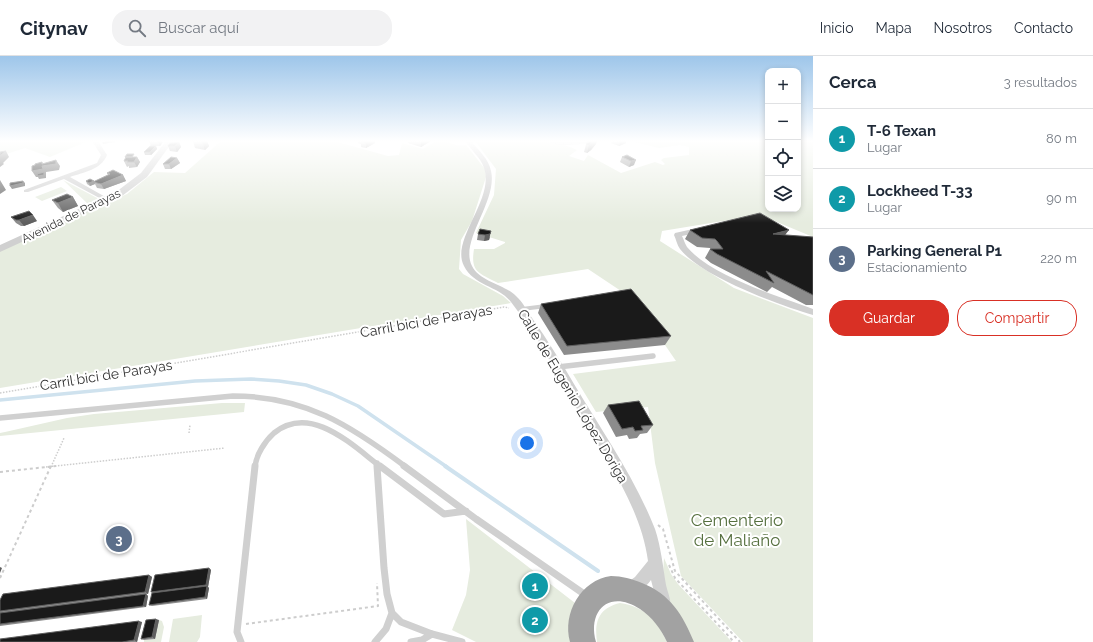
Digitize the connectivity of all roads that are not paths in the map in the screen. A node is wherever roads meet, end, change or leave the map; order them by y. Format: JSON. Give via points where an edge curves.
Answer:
{"nodes":[{"id":1,"x":88,"y":168,"type":"edge"},
{"id":2,"x":150,"y":168,"type":"edge"},
{"id":3,"x":488,"y":168,"type":"edge"},
{"id":4,"x":65,"y":177,"type":"junction"},
{"id":5,"x":26,"y":191,"type":"dead end"},
{"id":6,"x":107,"y":200,"type":"junction"},
{"id":7,"x":713,"y":227,"type":"edge"},
{"id":8,"x":0,"y":249,"type":"edge"},
{"id":9,"x":553,"y":304,"type":"edge"},
{"id":10,"x":517,"y":309,"type":"junction"},
{"id":11,"x":813,"y":312,"type":"edge"},
{"id":12,"x":653,"y":356,"type":"dead end"},
{"id":13,"x":558,"y":367,"type":"junction"},
{"id":14,"x":0,"y":418,"type":"edge"},
{"id":15,"x":377,"y":463,"type":"junction"},
{"id":16,"x":466,"y":511,"type":"junction"},
{"id":17,"x":661,"y":563,"type":"junction"},
{"id":18,"x":630,"y":590,"type":"junction"},
{"id":19,"x":591,"y":599,"type":"junction"},
{"id":20,"x":392,"y":613,"type":"junction"},
{"id":21,"x":669,"y":619,"type":"junction"},
{"id":22,"x":432,"y":634,"type":"junction"},
{"id":23,"x":241,"y":642,"type":"edge"},
{"id":24,"x":375,"y":642,"type":"edge"},
{"id":25,"x":411,"y":642,"type":"edge"},
{"id":26,"x":462,"y":642,"type":"edge"},
{"id":27,"x":583,"y":642,"type":"edge"},
{"id":28,"x":681,"y":642,"type":"edge"}],
"edges":[{"from":1,"to":4,"type":"street"},
{"from":2,"to":6,"type":"street","name":"Avenida de Parayas","via":[[128,188]]},
{"from":3,"to":10,"type":"street","name":"Calle de Eugenio López Doriga","via":[[490,183],[470,234],[465,256],[466,264],[480,278],[512,298]]},
{"from":4,"to":5,"type":"street"},
{"from":4,"to":6,"type":"street"},
{"from":6,"to":8,"type":"street","name":"Avenida de Parayas"},
{"from":7,"to":11,"type":"street","via":[[678,235],[680,243],[696,259],[718,274],[742,286]]},
{"from":9,"to":10,"type":"lane"},
{"from":10,"to":13,"type":"street","name":"Calle de Eugenio López Doriga"},
{"from":12,"to":13,"type":"lane"},
{"from":13,"to":17,"type":"street","name":"Calle de Eugenio López Doriga","via":[[628,485]]},
{"from":14,"to":16,"type":"lane","via":[[233,396],[284,400],[336,419],[362,434]]},
{"from":15,"to":16,"type":"lane","via":[[444,514]]},
{"from":15,"to":20,"type":"lane","via":[[384,568]]},
{"from":15,"to":23,"type":"lane","via":[[340,436],[311,423],[283,426],[270,437],[259,452],[255,464],[237,632]]},
{"from":16,"to":19,"type":"lane"},
{"from":17,"to":18,"type":"street"},
{"from":17,"to":21,"type":"street","name":"Calle de Eugenio López Doriga","via":[[661,597]]},
{"from":18,"to":19,"type":"highway","via":[[615,588],[602,591]]},
{"from":18,"to":21,"type":"highway","via":[[644,596]]},
{"from":19,"to":27,"type":"highway","via":[[584,610],[581,623]]},
{"from":20,"to":22,"type":"lane","via":[[402,622]]},
{"from":20,"to":24,"type":"lane","via":[[390,624]]},
{"from":21,"to":28,"type":"highway"},
{"from":22,"to":25,"type":"lane","via":[[422,640]]},
{"from":22,"to":26,"type":"lane"}]}
